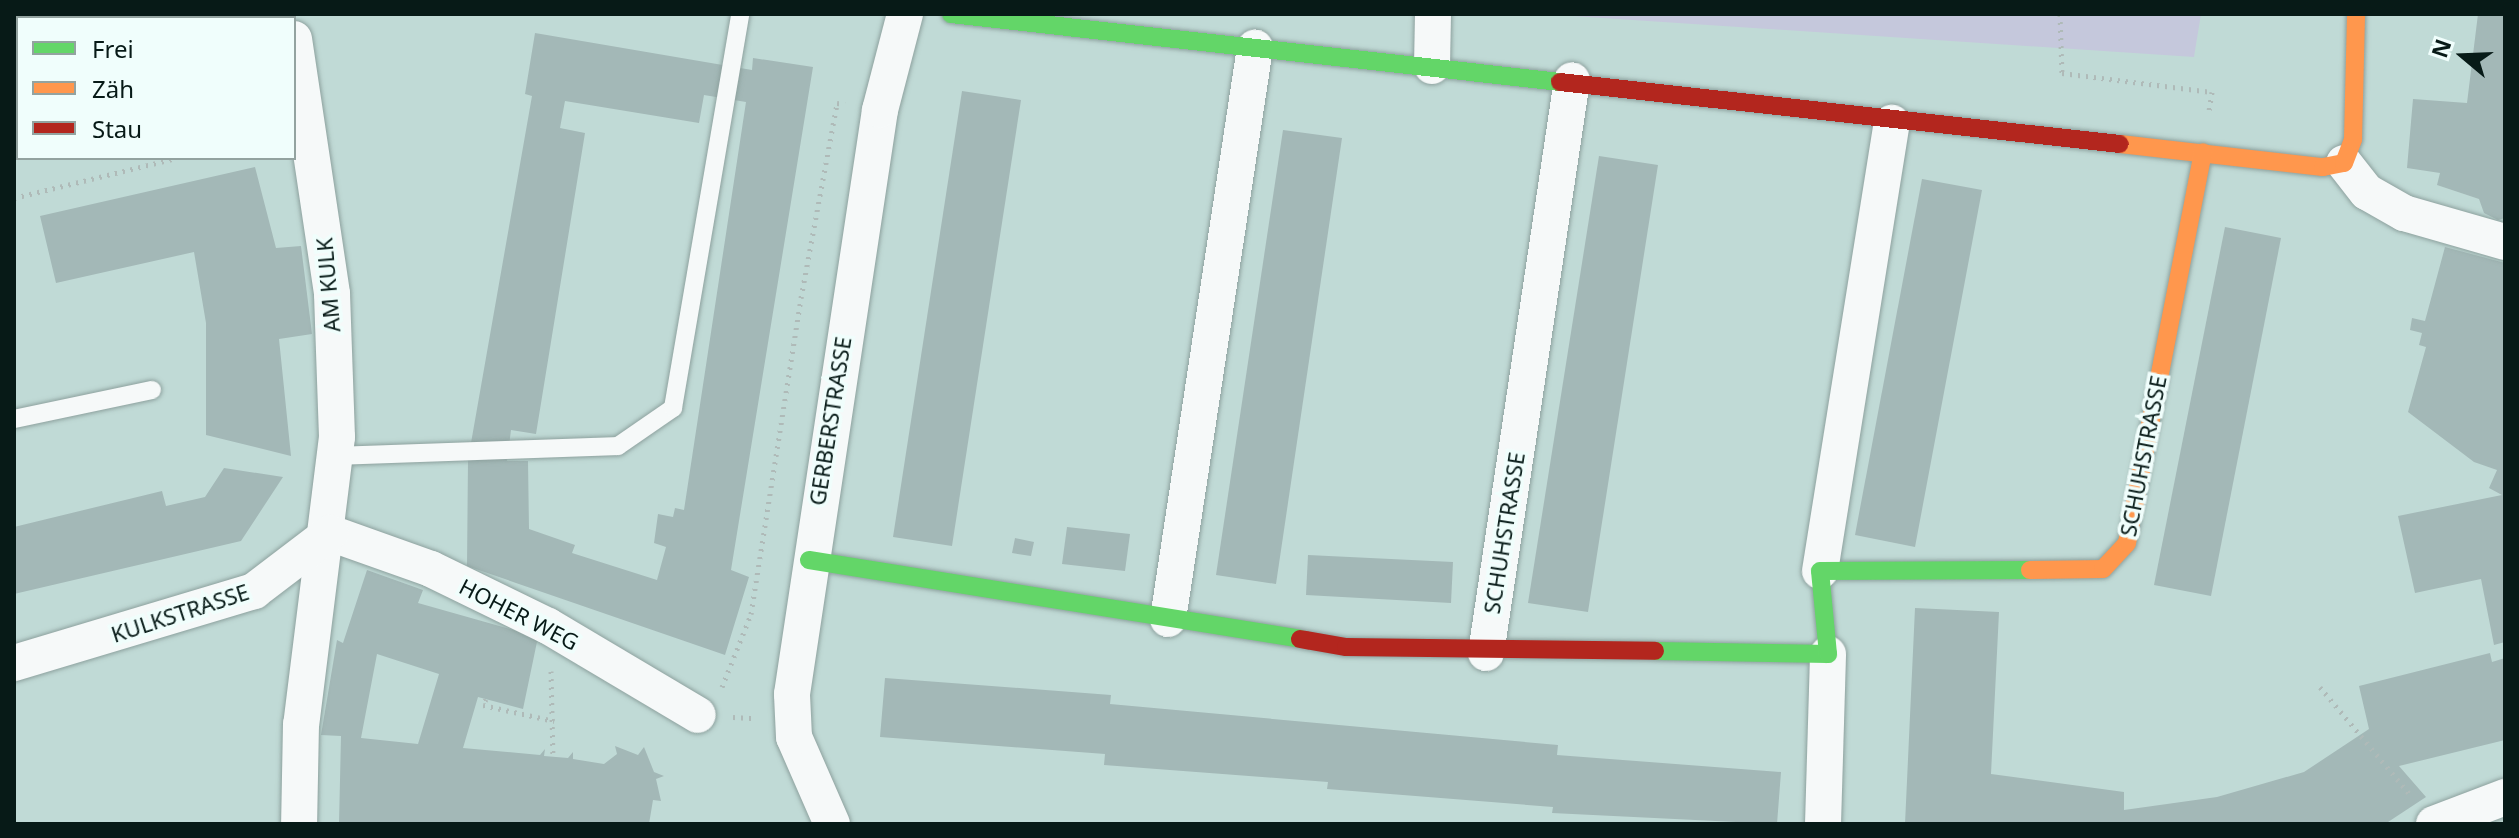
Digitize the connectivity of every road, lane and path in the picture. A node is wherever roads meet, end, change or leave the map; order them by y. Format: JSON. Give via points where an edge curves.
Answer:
{"nodes":[{"id":1,"x":740,"y":14,"type":"edge"},
{"id":2,"x":905,"y":14,"type":"edge"},
{"id":3,"x":951,"y":14,"type":"edge"},
{"id":4,"x":1433,"y":14,"type":"edge"},
{"id":5,"x":2060,"y":14,"type":"edge"},
{"id":6,"x":2356,"y":14,"type":"edge"},
{"id":7,"x":1255,"y":48,"type":"junction"},
{"id":8,"x":296,"y":52,"type":"edge"},
{"id":9,"x":1432,"y":66,"type":"junction"},
{"id":10,"x":1572,"y":80,"type":"junction"},
{"id":11,"x":837,"y":103,"type":"dead end"},
{"id":12,"x":1892,"y":123,"type":"junction"},
{"id":13,"x":2203,"y":152,"type":"junction"},
{"id":14,"x":169,"y":160,"type":"edge"},
{"id":15,"x":2344,"y":163,"type":"junction"},
{"id":16,"x":14,"y":198,"type":"edge"},
{"id":17,"x":2505,"y":242,"type":"edge"},
{"id":18,"x":152,"y":390,"type":"dead end"},
{"id":19,"x":14,"y":419,"type":"edge"},
{"id":20,"x":336,"y":456,"type":"junction"},
{"id":21,"x":330,"y":533,"type":"junction"},
{"id":22,"x":809,"y":560,"type":"junction"},
{"id":23,"x":1820,"y":571,"type":"junction"},
{"id":24,"x":1168,"y":619,"type":"junction"},
{"id":25,"x":548,"y":626,"type":"junction"},
{"id":26,"x":1486,"y":653,"type":"junction"},
{"id":27,"x":1828,"y":654,"type":"junction"},
{"id":28,"x":14,"y":663,"type":"edge"},
{"id":29,"x":2320,"y":687,"type":"dead end"},
{"id":30,"x":486,"y":699,"type":"dead end"},
{"id":31,"x":698,"y":715,"type":"junction"},
{"id":32,"x":792,"y":720,"type":"junction"},
{"id":33,"x":554,"y":721,"type":"junction"},
{"id":34,"x":553,"y":757,"type":"dead end"},
{"id":35,"x":2505,"y":797,"type":"edge"},
{"id":36,"x":2426,"y":814,"type":"edge"},
{"id":37,"x":299,"y":824,"type":"edge"},
{"id":38,"x":832,"y":824,"type":"edge"},
{"id":39,"x":1823,"y":824,"type":"edge"}],
"edges":[{"from":1,"to":20,"type":"lane","via":[[673,408],[618,446]]},
{"from":2,"to":22,"type":"street","name":"GERBERSTRASSE","via":[[882,99]]},
{"from":3,"to":7,"type":"street"},
{"from":4,"to":9,"type":"street"},
{"from":5,"to":13,"type":"path","via":[[2062,73],[2212,92]]},
{"from":6,"to":15,"type":"street","via":[[2353,139]]},
{"from":7,"to":9,"type":"street"},
{"from":7,"to":24,"type":"street"},
{"from":8,"to":20,"type":"street","name":"AM KULK","via":[[332,294]]},
{"from":9,"to":10,"type":"street"},
{"from":10,"to":12,"type":"street"},
{"from":10,"to":26,"type":"street","name":"SCHUHSTRASSE"},
{"from":11,"to":31,"type":"path","via":[[751,614],[732,677]]},
{"from":12,"to":13,"type":"street"},
{"from":12,"to":23,"type":"street"},
{"from":13,"to":15,"type":"street","via":[[2323,167]]},
{"from":13,"to":23,"type":"street","name":"SCHUHSTRASSE","via":[[2127,543],[2117,560],[2103,569]]},
{"from":14,"to":16,"type":"path"},
{"from":15,"to":17,"type":"street","via":[[2367,192],[2404,213]]},
{"from":18,"to":19,"type":"lane"},
{"from":20,"to":21,"type":"street","name":"AM KULK"},
{"from":21,"to":25,"type":"street","name":"HOHER WEG","via":[[431,569]]},
{"from":21,"to":28,"type":"street","name":"KULKSTRASSE","via":[[254,591]]},
{"from":21,"to":37,"type":"street","name":"AM KULK","via":[[301,724]]},
{"from":22,"to":24,"type":"street"},
{"from":22,"to":32,"type":"street","name":"GERBERSTRASSE"},
{"from":23,"to":27,"type":"street"},
{"from":24,"to":26,"type":"street","via":[[1346,647]]},
{"from":25,"to":31,"type":"street","name":"HOHER WEG"},
{"from":25,"to":33,"type":"path"},
{"from":26,"to":27,"type":"street"},
{"from":27,"to":39,"type":"street"},
{"from":29,"to":36,"type":"path"},
{"from":30,"to":33,"type":"path","via":[[483,705]]},
{"from":31,"to":32,"type":"path"},
{"from":32,"to":38,"type":"street","name":"GERBERSTRASSE"},
{"from":33,"to":34,"type":"path"},
{"from":35,"to":36,"type":"street"}]}
